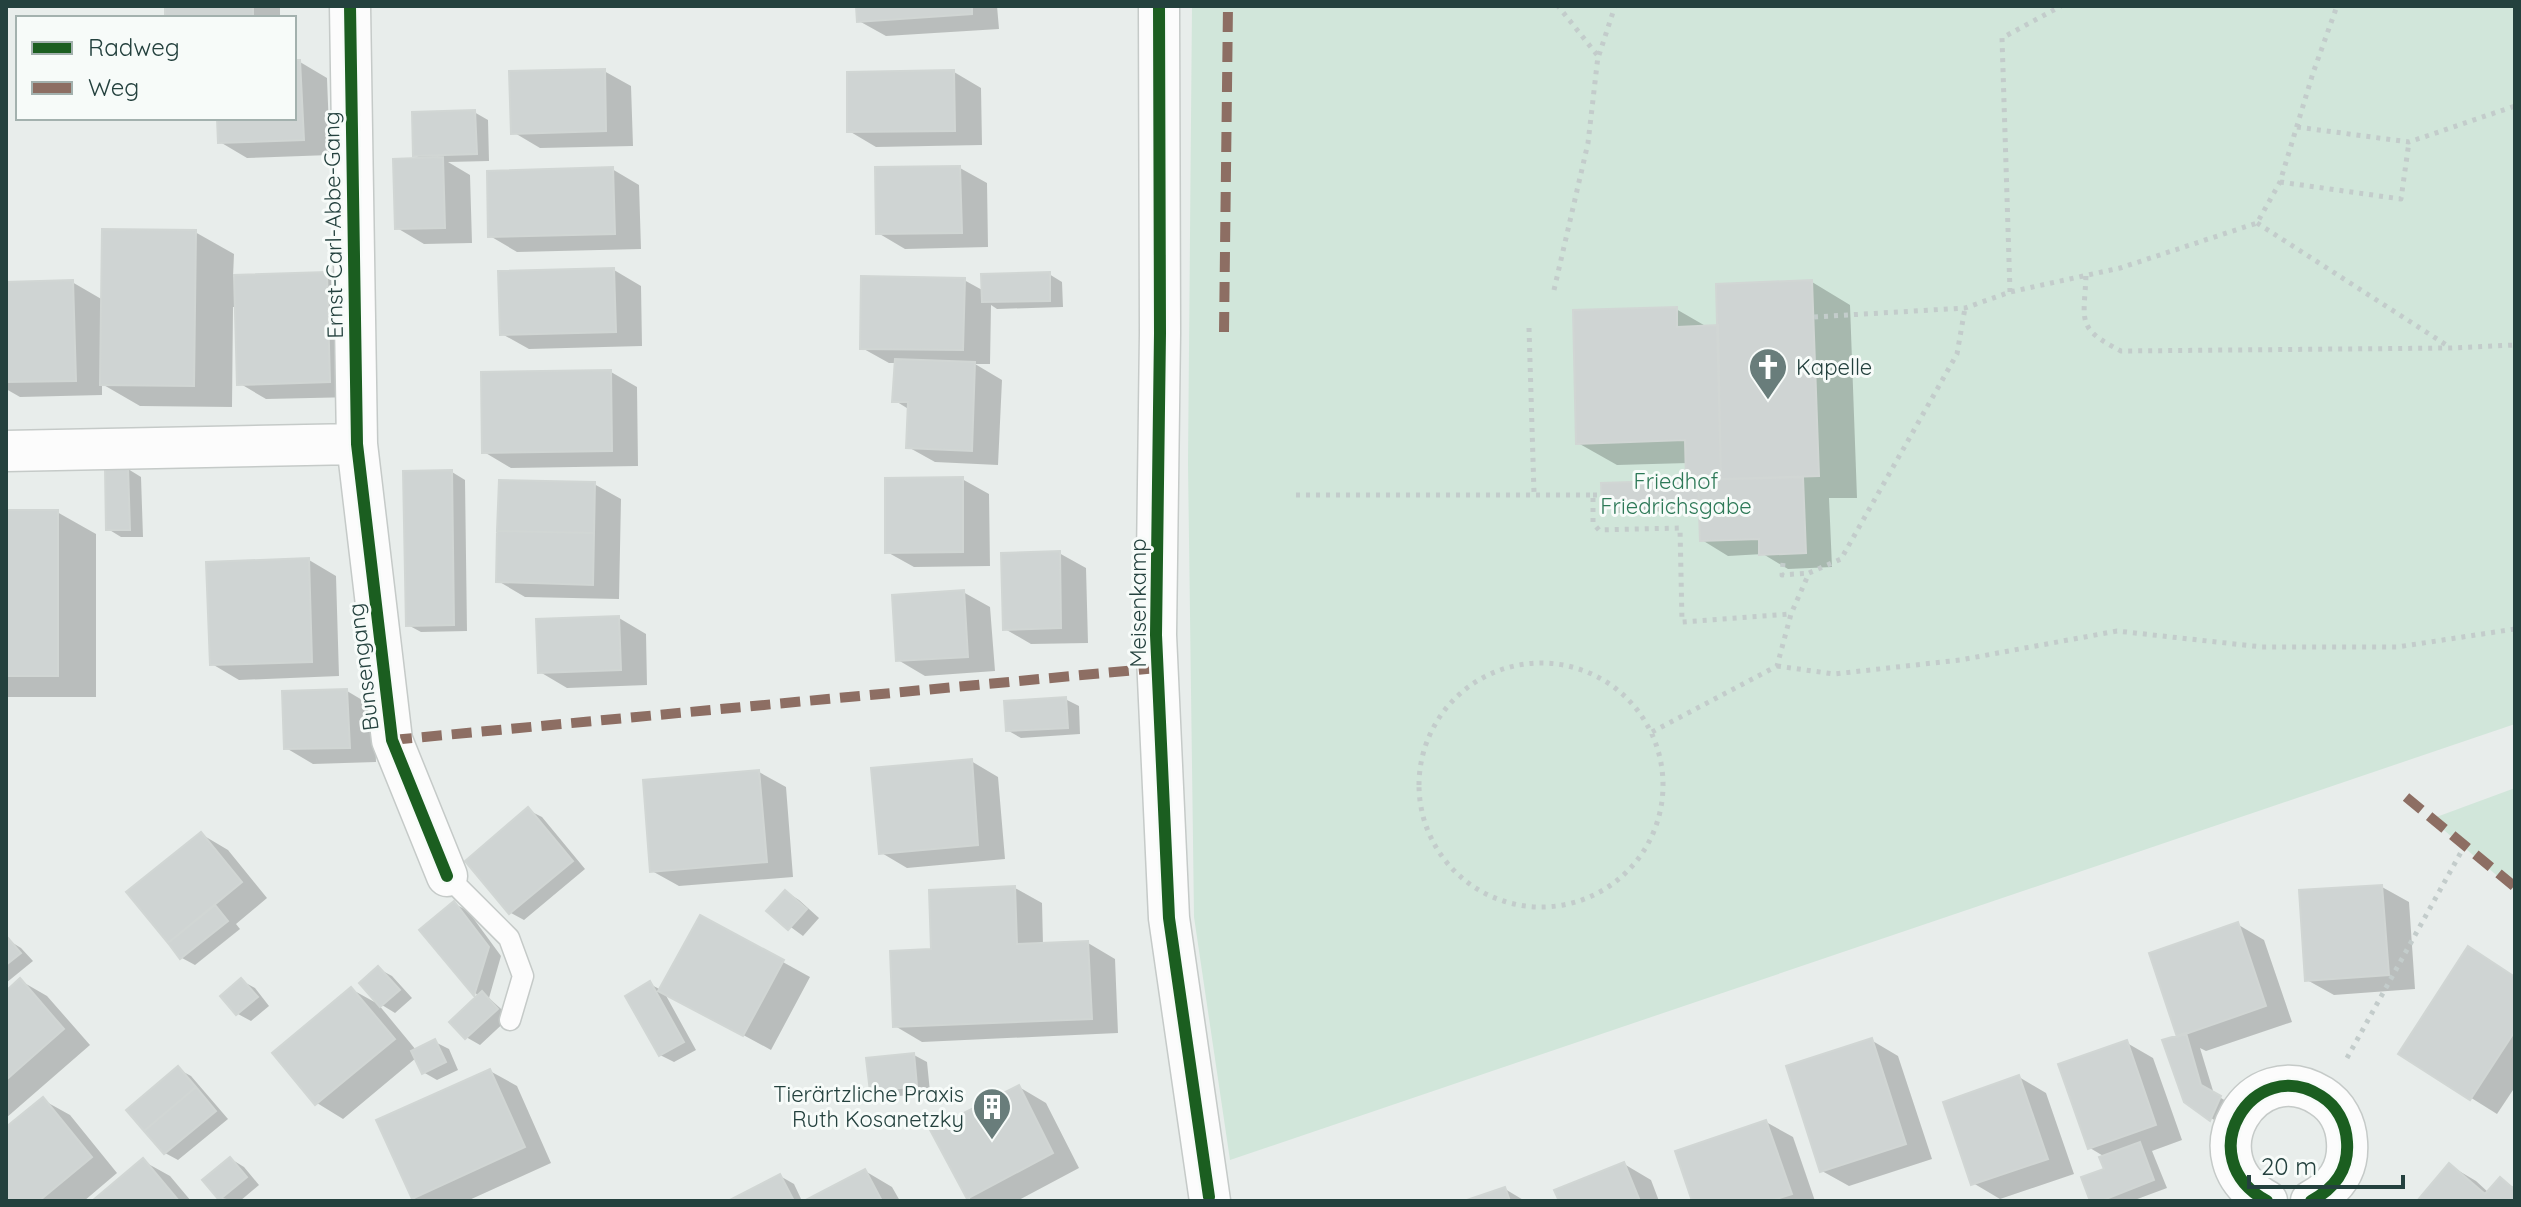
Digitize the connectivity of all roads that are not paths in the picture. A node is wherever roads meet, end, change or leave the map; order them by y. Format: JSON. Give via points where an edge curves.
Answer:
{"nodes":[{"id":1,"x":350,"y":6,"type":"edge"},
{"id":2,"x":1159,"y":6,"type":"edge"},
{"id":3,"x":357,"y":444,"type":"junction"},
{"id":4,"x":6,"y":451,"type":"edge"},
{"id":5,"x":447,"y":876,"type":"joint"},
{"id":6,"x":510,"y":1020,"type":"dead end"},
{"id":7,"x":2256,"y":1198,"type":"edge"},
{"id":8,"x":1207,"y":1200,"type":"edge"},
{"id":9,"x":2311,"y":1201,"type":"edge"}],
"edges":[{"from":1,"to":3,"type":"street","name":"Ernst-Carl-Abbe-Gang"},
{"from":2,"to":8,"type":"street","name":"Meisenkamp","via":[[1156,635],[1169,918]]},
{"from":3,"to":4,"type":"street"},
{"from":3,"to":5,"type":"street","name":"Bunsengang","via":[[392,740]]},
{"from":5,"to":6,"type":"lane","via":[[509,938],[523,976]]},
{"from":7,"to":9,"type":"street","via":[[2233,1166],[2233,1126],[2245,1106],[2263,1092],[2286,1087],[2325,1098],[2347,1132],[2348,1155],[2340,1176],[2328,1192]]}]}
